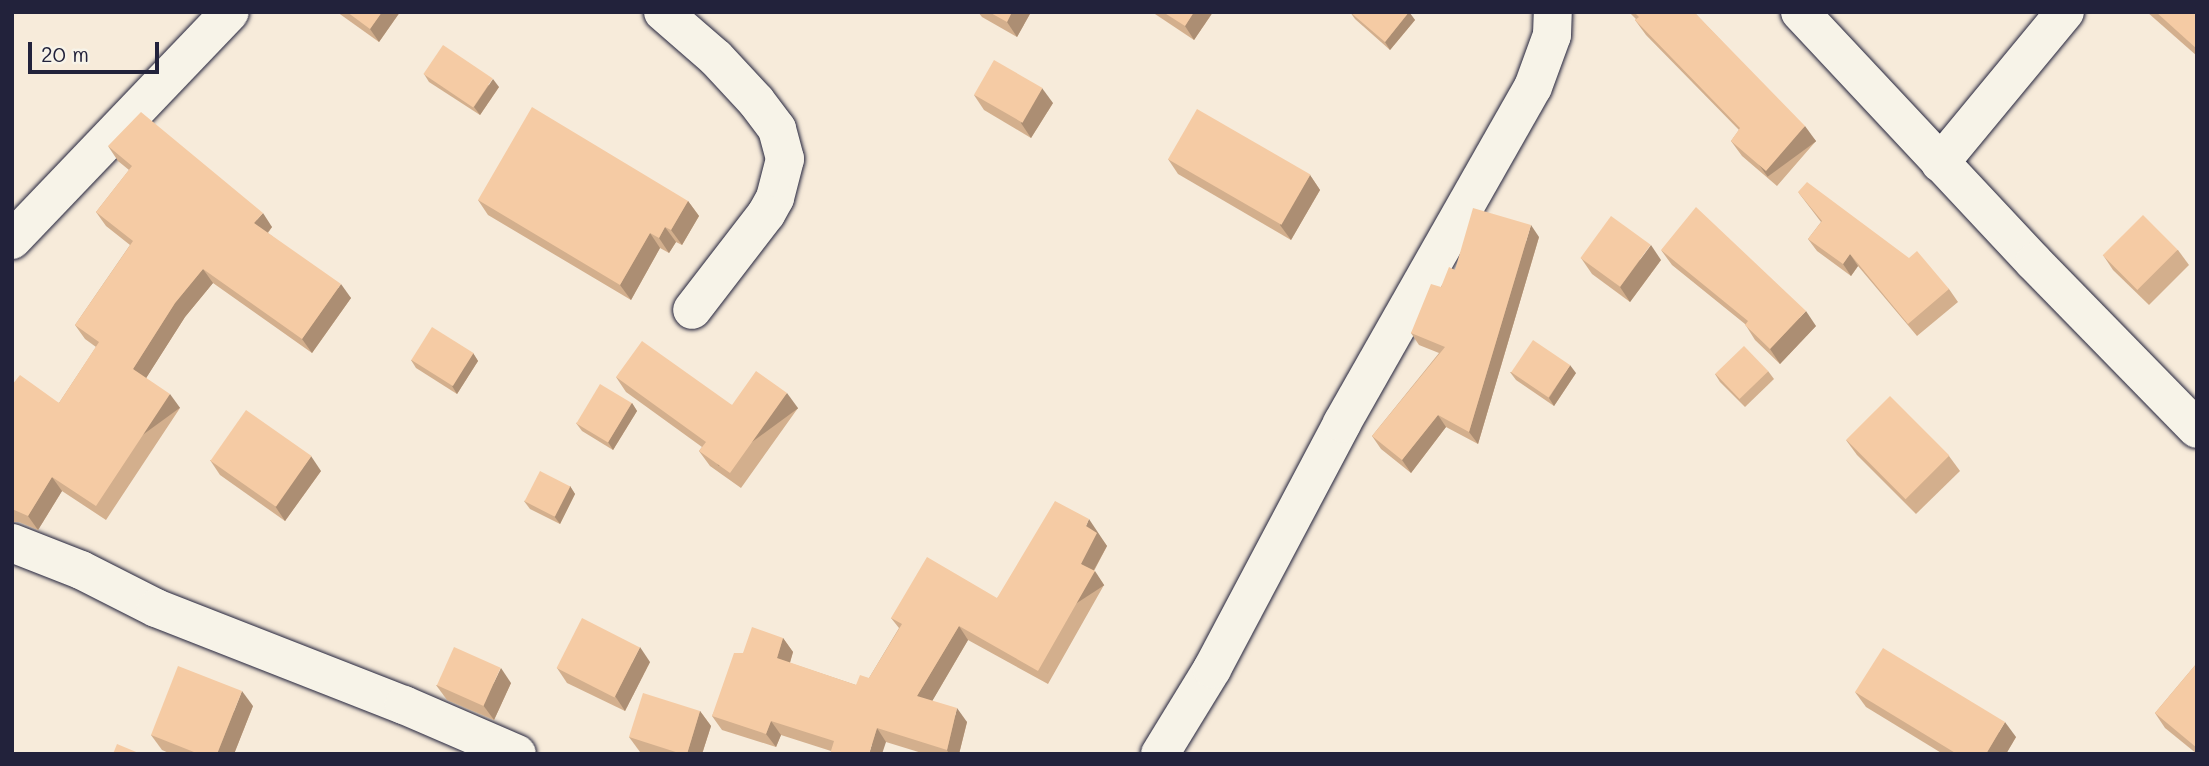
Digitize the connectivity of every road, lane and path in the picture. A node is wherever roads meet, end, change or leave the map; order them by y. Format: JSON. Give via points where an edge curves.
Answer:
{"nodes":[{"id":1,"x":230,"y":12,"type":"edge"},
{"id":2,"x":663,"y":12,"type":"edge"},
{"id":3,"x":1553,"y":12,"type":"edge"},
{"id":4,"x":1800,"y":12,"type":"edge"},
{"id":5,"x":2065,"y":12,"type":"edge"},
{"id":6,"x":1940,"y":163,"type":"junction"},
{"id":7,"x":12,"y":240,"type":"edge"},
{"id":8,"x":692,"y":310,"type":"dead end"},
{"id":9,"x":2197,"y":429,"type":"edge"},
{"id":10,"x":12,"y":544,"type":"edge"},
{"id":11,"x":517,"y":754,"type":"edge"},
{"id":12,"x":1160,"y":754,"type":"edge"}],
"edges":[{"from":1,"to":7,"type":"street"},
{"from":2,"to":8,"type":"street","via":[[756,101],[777,129],[785,159],[766,214]]},
{"from":3,"to":12,"type":"street","via":[[1552,35],[1533,87],[1354,400],[1212,669]]},
{"from":4,"to":6,"type":"street"},
{"from":5,"to":6,"type":"street"},
{"from":6,"to":9,"type":"street"},
{"from":10,"to":11,"type":"street","via":[[80,570],[168,614]]}]}
